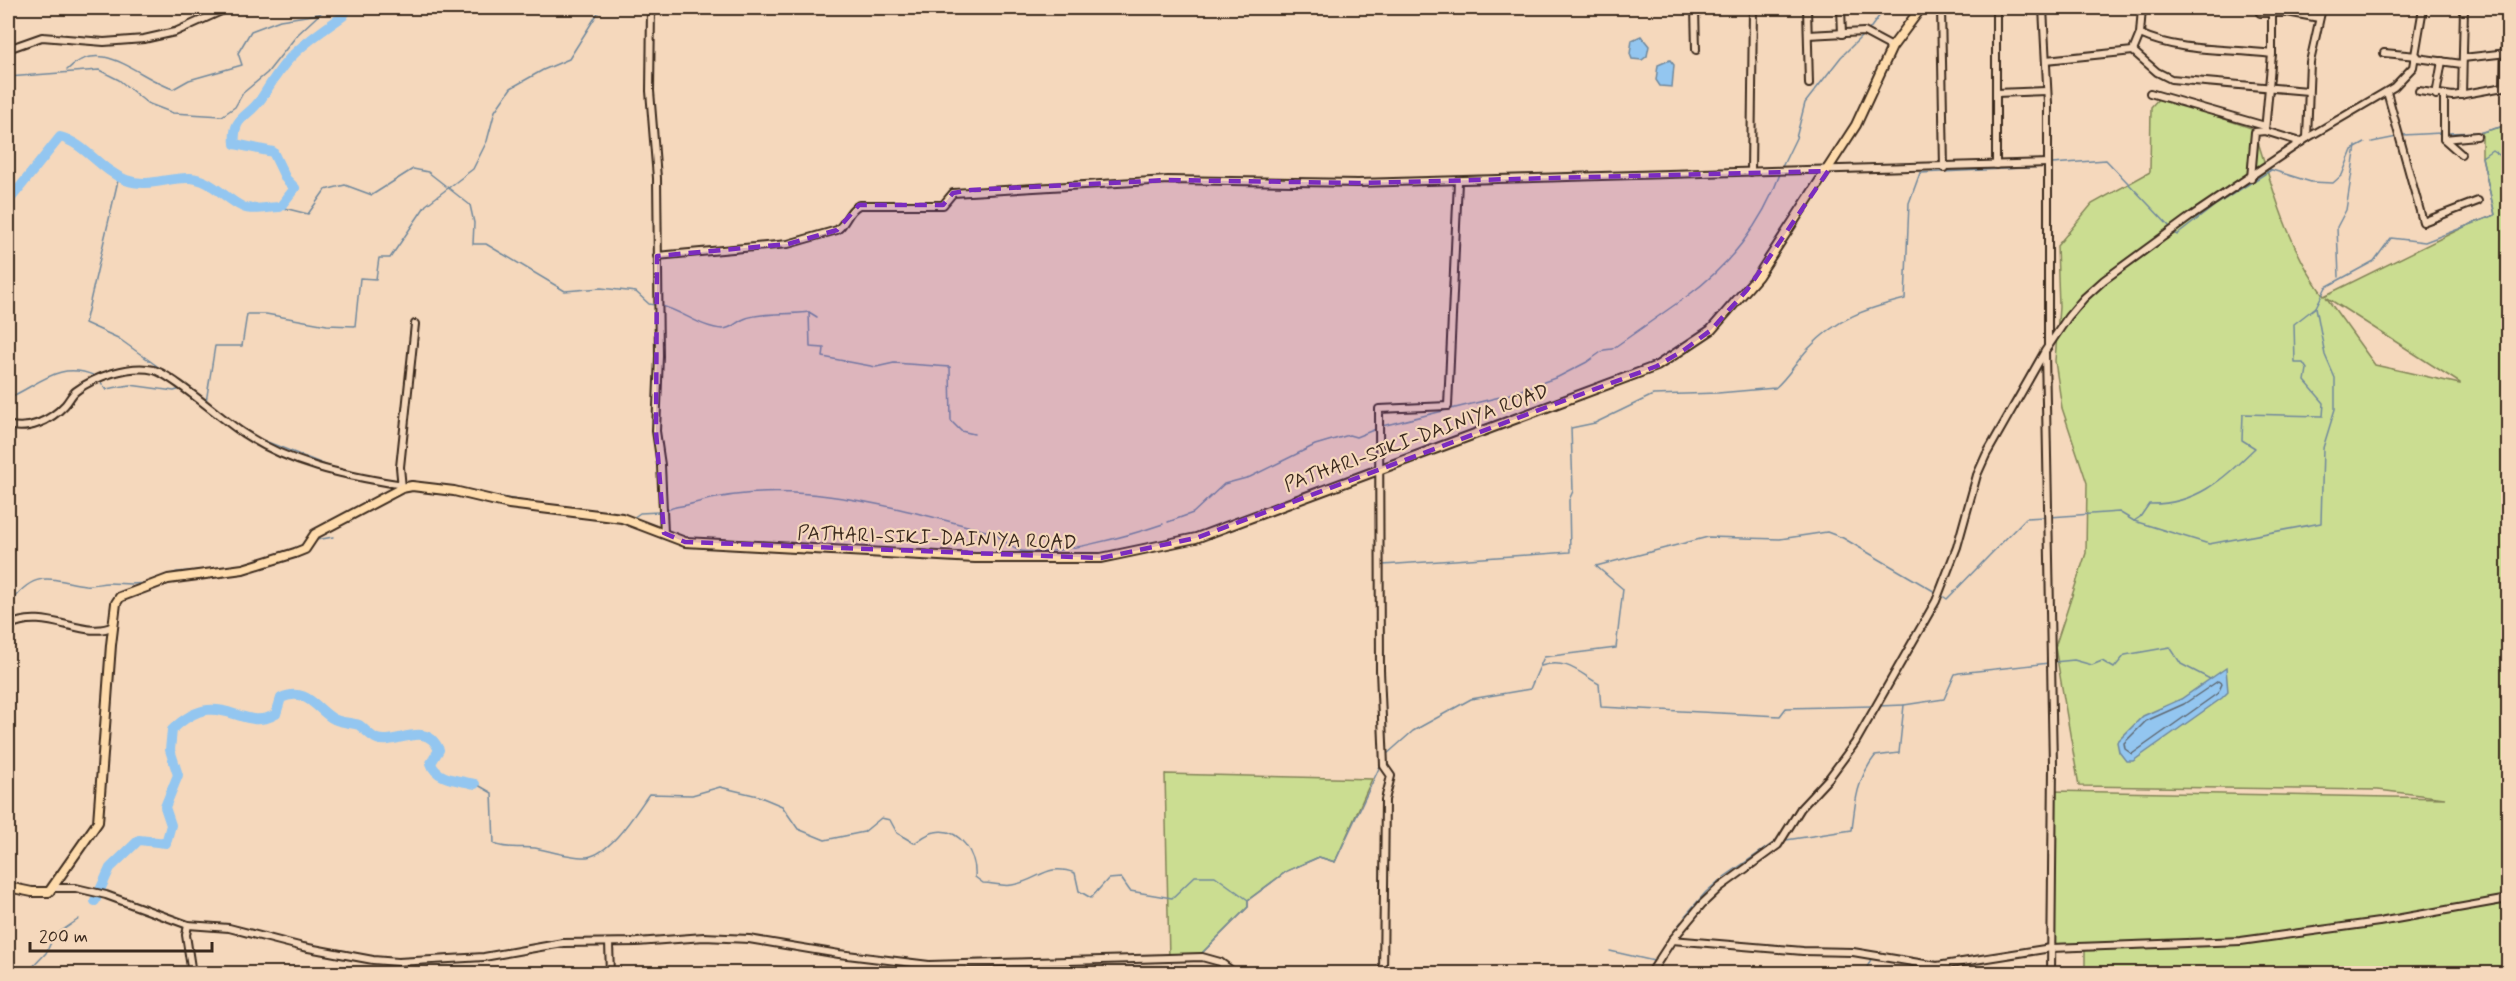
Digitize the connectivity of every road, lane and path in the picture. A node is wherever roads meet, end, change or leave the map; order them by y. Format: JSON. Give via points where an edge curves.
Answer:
{"nodes":[{"id":1,"x":228,"y":8,"type":"edge"},
{"id":2,"x":651,"y":8,"type":"edge"},
{"id":3,"x":1695,"y":8,"type":"edge"},
{"id":4,"x":1753,"y":8,"type":"edge"},
{"id":5,"x":1807,"y":8,"type":"edge"},
{"id":6,"x":1841,"y":8,"type":"edge"},
{"id":7,"x":1921,"y":8,"type":"edge"},
{"id":8,"x":1941,"y":8,"type":"edge"},
{"id":9,"x":1996,"y":8,"type":"edge"},
{"id":10,"x":2043,"y":8,"type":"edge"},
{"id":11,"x":2142,"y":8,"type":"edge"},
{"id":12,"x":2257,"y":8,"type":"edge"},
{"id":13,"x":2322,"y":8,"type":"edge"},
{"id":14,"x":2423,"y":8,"type":"edge"},
{"id":15,"x":2464,"y":8,"type":"edge"},
{"id":16,"x":2506,"y":8,"type":"edge"},
{"id":17,"x":2288,"y":10,"type":"edge"},
{"id":18,"x":2272,"y":13,"type":"junction"},
{"id":19,"x":2319,"y":18,"type":"junction"},
{"id":20,"x":1842,"y":34,"type":"junction"},
{"id":21,"x":2140,"y":34,"type":"junction"},
{"id":22,"x":1808,"y":35,"type":"junction"},
{"id":23,"x":1892,"y":47,"type":"junction"},
{"id":24,"x":8,"y":49,"type":"edge"},
{"id":25,"x":1696,"y":50,"type":"dead end"},
{"id":26,"x":2133,"y":51,"type":"junction"},
{"id":27,"x":2384,"y":53,"type":"dead end"},
{"id":28,"x":2506,"y":53,"type":"edge"},
{"id":29,"x":2272,"y":54,"type":"junction"},
{"id":30,"x":2417,"y":57,"type":"junction"},
{"id":31,"x":2046,"y":60,"type":"junction"},
{"id":32,"x":2442,"y":61,"type":"junction"},
{"id":33,"x":2462,"y":61,"type":"junction"},
{"id":34,"x":1809,"y":84,"type":"dead end"},
{"id":35,"x":2267,"y":87,"type":"junction"},
{"id":36,"x":2047,"y":91,"type":"junction"},
{"id":37,"x":2419,"y":91,"type":"dead end"},
{"id":38,"x":2308,"y":92,"type":"junction"},
{"id":39,"x":2387,"y":92,"type":"junction"},
{"id":40,"x":1996,"y":93,"type":"junction"},
{"id":41,"x":2150,"y":93,"type":"dead end"},
{"id":42,"x":2436,"y":95,"type":"junction"},
{"id":43,"x":2462,"y":95,"type":"junction"},
{"id":44,"x":2444,"y":96,"type":"junction"},
{"id":45,"x":2265,"y":128,"type":"junction"},
{"id":46,"x":2477,"y":136,"type":"dead end"},
{"id":47,"x":2444,"y":139,"type":"junction"},
{"id":48,"x":2304,"y":140,"type":"junction"},
{"id":49,"x":2461,"y":154,"type":"dead end"},
{"id":50,"x":2048,"y":163,"type":"junction"},
{"id":51,"x":1996,"y":165,"type":"junction"},
{"id":52,"x":1944,"y":168,"type":"junction"},
{"id":53,"x":1828,"y":171,"type":"junction"},
{"id":54,"x":1751,"y":172,"type":"junction"},
{"id":55,"x":2251,"y":178,"type":"junction"},
{"id":56,"x":1458,"y":181,"type":"junction"},
{"id":57,"x":2478,"y":201,"type":"dead end"},
{"id":58,"x":657,"y":256,"type":"junction"},
{"id":59,"x":415,"y":324,"type":"dead end"},
{"id":60,"x":2047,"y":349,"type":"junction"},
{"id":61,"x":8,"y":425,"type":"edge"},
{"id":62,"x":1380,"y":468,"type":"junction"},
{"id":63,"x":402,"y":488,"type":"junction"},
{"id":64,"x":663,"y":533,"type":"junction"},
{"id":65,"x":8,"y":626,"type":"edge"},
{"id":66,"x":113,"y":627,"type":"junction"},
{"id":67,"x":8,"y":887,"type":"edge"},
{"id":68,"x":52,"y":888,"type":"junction"},
{"id":69,"x":2508,"y":899,"type":"edge"},
{"id":70,"x":188,"y":925,"type":"junction"},
{"id":71,"x":1672,"y":940,"type":"junction"},
{"id":72,"x":609,"y":943,"type":"junction"},
{"id":73,"x":2051,"y":948,"type":"junction"},
{"id":74,"x":192,"y":974,"type":"edge"},
{"id":75,"x":610,"y":974,"type":"edge"},
{"id":76,"x":1236,"y":974,"type":"edge"},
{"id":77,"x":1383,"y":974,"type":"edge"},
{"id":78,"x":1650,"y":974,"type":"edge"},
{"id":79,"x":2051,"y":974,"type":"edge"}],
"edges":[{"from":1,"to":24,"type":"street","via":[[175,32],[144,39],[104,42],[42,37]]},
{"from":2,"to":58,"type":"street","via":[[650,91],[657,178]]},
{"from":3,"to":25,"type":"street"},
{"from":4,"to":54,"type":"street"},
{"from":5,"to":22,"type":"street"},
{"from":6,"to":20,"type":"street"},
{"from":7,"to":23,"type":"main road","name":"PATHARI-SIKI-DAINIYA ROAD"},
{"from":8,"to":52,"type":"street"},
{"from":9,"to":40,"type":"street"},
{"from":10,"to":31,"type":"street"},
{"from":11,"to":21,"type":"street"},
{"from":12,"to":18,"type":"street","via":[[2260,13]]},
{"from":13,"to":19,"type":"street"},
{"from":14,"to":30,"type":"street"},
{"from":15,"to":33,"type":"street"},
{"from":16,"to":28,"type":"street"},
{"from":17,"to":18,"type":"street"},
{"from":17,"to":19,"type":"street"},
{"from":18,"to":29,"type":"street"},
{"from":19,"to":38,"type":"street"},
{"from":20,"to":22,"type":"street"},
{"from":20,"to":23,"type":"street","via":[[1864,32]]},
{"from":21,"to":26,"type":"street"},
{"from":21,"to":29,"type":"street","via":[[2184,48]]},
{"from":22,"to":34,"type":"street"},
{"from":23,"to":53,"type":"main road","name":"PATHARI-SIKI-DAINIYA ROAD","via":[[1856,125]]},
{"from":26,"to":31,"type":"street"},
{"from":26,"to":35,"type":"street","via":[[2171,79]]},
{"from":27,"to":30,"type":"street"},
{"from":28,"to":33,"type":"street"},
{"from":28,"to":43,"type":"street","via":[[2504,87]]},
{"from":29,"to":35,"type":"street"},
{"from":30,"to":32,"type":"street"},
{"from":30,"to":39,"type":"street","via":[[2406,77]]},
{"from":31,"to":36,"type":"street"},
{"from":32,"to":33,"type":"street"},
{"from":32,"to":42,"type":"street"},
{"from":33,"to":43,"type":"street"},
{"from":35,"to":38,"type":"street"},
{"from":35,"to":45,"type":"street"},
{"from":36,"to":40,"type":"street"},
{"from":36,"to":50,"type":"street"},
{"from":37,"to":42,"type":"street"},
{"from":38,"to":48,"type":"street"},
{"from":39,"to":48,"type":"street"},
{"from":39,"to":57,"type":"street","via":[[2423,222]]},
{"from":40,"to":51,"type":"street"},
{"from":41,"to":45,"type":"street"},
{"from":42,"to":44,"type":"street"},
{"from":43,"to":44,"type":"street"},
{"from":44,"to":47,"type":"street"},
{"from":45,"to":48,"type":"street"},
{"from":45,"to":55,"type":"street","via":[[2254,134]]},
{"from":46,"to":47,"type":"street"},
{"from":47,"to":49,"type":"street"},
{"from":48,"to":55,"type":"street"},
{"from":50,"to":51,"type":"street"},
{"from":50,"to":60,"type":"street"},
{"from":51,"to":52,"type":"street"},
{"from":52,"to":53,"type":"street"},
{"from":53,"to":54,"type":"street"},
{"from":53,"to":62,"type":"main road","name":"PATHARI-SIKI-DAINIYA ROAD","via":[[1747,290],[1711,330],[1684,350],[1657,366]]},
{"from":54,"to":56,"type":"street"},
{"from":55,"to":60,"type":"street","via":[[2104,280],[2067,317]]},
{"from":56,"to":58,"type":"street","via":[[1168,180],[971,190],[953,193],[944,205],[859,205],[851,209],[837,230],[788,244]]},
{"from":56,"to":62,"type":"street","via":[[1448,406],[1379,409]]},
{"from":58,"to":64,"type":"street","via":[[656,431]]},
{"from":59,"to":63,"type":"street","via":[[400,466]]},
{"from":60,"to":71,"type":"street","via":[[1977,475],[1958,547],[1927,621],[1855,743],[1801,808],[1778,845],[1719,888]]},
{"from":60,"to":73,"type":"street"},
{"from":61,"to":63,"type":"street","via":[[19,428],[44,420],[56,413],[73,393],[106,376],[153,370],[281,455],[330,472]]},
{"from":62,"to":64,"type":"main road","name":"PATHARI-SIKI-DAINIYA ROAD","via":[[1196,538],[1101,558],[975,558],[736,547],[686,542]]},
{"from":62,"to":77,"type":"street","via":[[1382,730],[1384,766],[1391,776],[1384,800]]},
{"from":63,"to":64,"type":"main road","name":"PATHARI-SIKI-DAINIYA ROAD","via":[[454,491],[509,504],[622,518]]},
{"from":63,"to":66,"type":"main road","name":"PATHARI-SIKI-DAINIYA ROAD","via":[[315,534],[305,549],[295,553],[243,569],[168,579],[126,593],[116,603]]},
{"from":65,"to":66,"type":"street","via":[[33,618],[99,629]]},
{"from":66,"to":68,"type":"main road","name":"PATHARI-SIKI-DAINIYA ROAD","via":[[98,822]]},
{"from":67,"to":68,"type":"main road","via":[[32,892],[49,892]]},
{"from":68,"to":70,"type":"street","via":[[76,888],[106,895]]},
{"from":69,"to":73,"type":"street","via":[[2241,941]]},
{"from":70,"to":72,"type":"street","via":[[229,928],[303,947],[398,962],[498,955],[562,943]]},
{"from":70,"to":74,"type":"street"},
{"from":71,"to":73,"type":"street","via":[[1853,952],[1937,966]]},
{"from":71,"to":78,"type":"street"},
{"from":72,"to":75,"type":"street"},
{"from":72,"to":76,"type":"street","via":[[704,937],[749,939],[929,965],[1202,957],[1220,962]]},
{"from":73,"to":79,"type":"street"}]}
